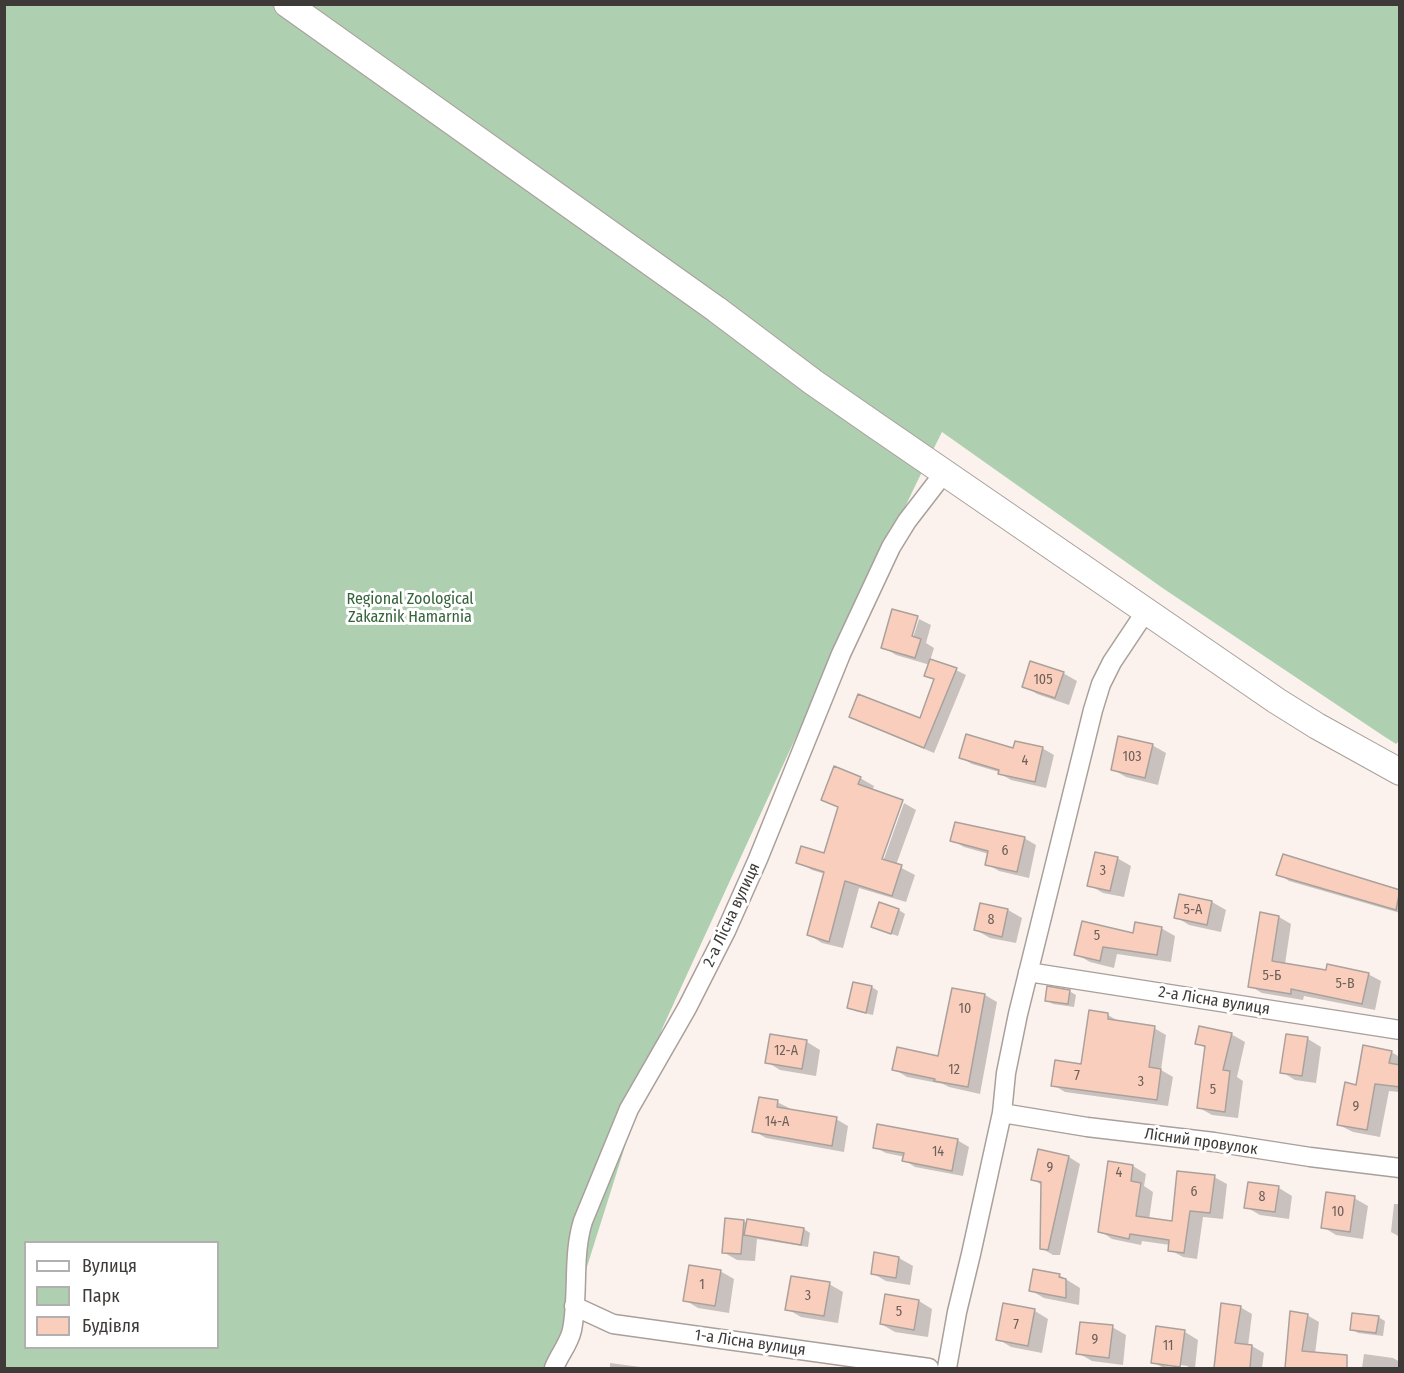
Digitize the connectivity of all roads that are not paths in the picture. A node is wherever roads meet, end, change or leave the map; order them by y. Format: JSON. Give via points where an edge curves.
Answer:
{"nodes":[{"id":1,"x":287,"y":4,"type":"edge"},
{"id":2,"x":944,"y":473,"type":"junction"},
{"id":3,"x":1146,"y":611,"type":"junction"},
{"id":4,"x":1400,"y":772,"type":"edge"},
{"id":5,"x":1028,"y":972,"type":"junction"},
{"id":6,"x":1400,"y":1030,"type":"edge"},
{"id":7,"x":1002,"y":1113,"type":"junction"},
{"id":8,"x":1400,"y":1168,"type":"edge"},
{"id":9,"x":574,"y":1306,"type":"junction"},
{"id":10,"x":554,"y":1368,"type":"edge"},
{"id":11,"x":929,"y":1368,"type":"edge"},
{"id":12,"x":947,"y":1368,"type":"edge"}],
"edges":[{"from":1,"to":2,"type":"street"},
{"from":2,"to":3,"type":"street"},
{"from":2,"to":9,"type":"street","name":"2-а Лісна вулиця","via":[[891,547],[840,654],[726,931],[629,1109],[579,1236]]},
{"from":3,"to":4,"type":"street","via":[[1277,701]]},
{"from":3,"to":5,"type":"street","via":[[1101,684]]},
{"from":5,"to":6,"type":"street","name":"2-а Лісна вулиця"},
{"from":5,"to":7,"type":"street","via":[[1006,1073]]},
{"from":7,"to":8,"type":"street","name":"Лісний провулок"},
{"from":7,"to":12,"type":"street"},
{"from":9,"to":10,"type":"street","name":"2-а Лісна вулиця","via":[[570,1337]]},
{"from":9,"to":11,"type":"street","name":"1-а Лісна вулиця","via":[[613,1324]]}]}
